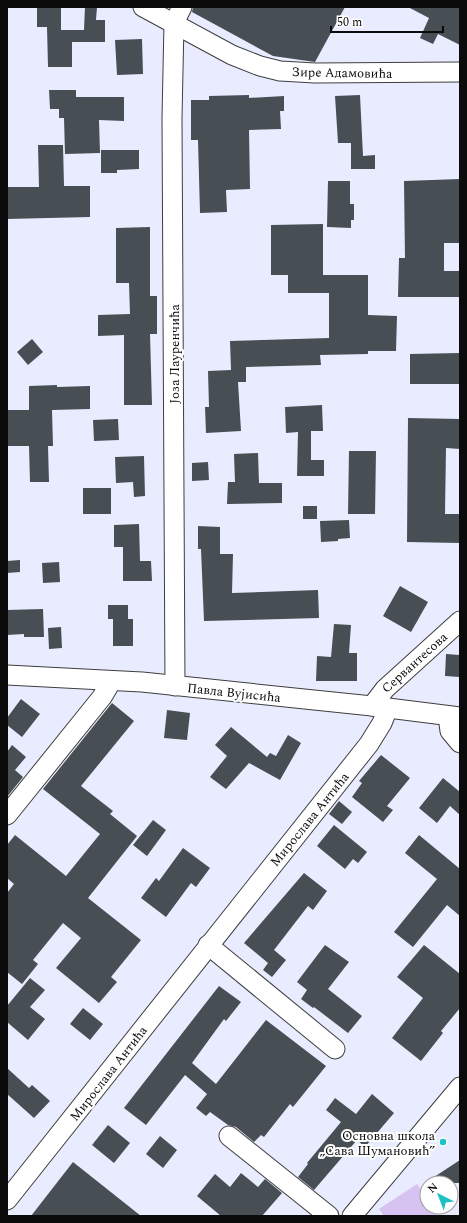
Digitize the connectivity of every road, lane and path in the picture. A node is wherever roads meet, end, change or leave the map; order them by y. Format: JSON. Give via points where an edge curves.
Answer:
{"nodes":[{"id":1,"x":143,"y":7,"type":"edge"},
{"id":2,"x":178,"y":15,"type":"edge"},
{"id":3,"x":460,"y":72,"type":"edge"},
{"id":4,"x":460,"y":621,"type":"edge"},
{"id":5,"x":7,"y":675,"type":"edge"},
{"id":6,"x":110,"y":681,"type":"junction"},
{"id":7,"x":175,"y":686,"type":"junction"},
{"id":8,"x":380,"y":707,"type":"junction"},
{"id":9,"x":454,"y":717,"type":"edge"},
{"id":10,"x":460,"y":743,"type":"edge"},
{"id":11,"x":7,"y":815,"type":"edge"},
{"id":12,"x":208,"y":945,"type":"junction"},
{"id":13,"x":335,"y":1049,"type":"dead end"},
{"id":14,"x":460,"y":1087,"type":"edge"},
{"id":15,"x":229,"y":1136,"type":"dead end"},
{"id":16,"x":7,"y":1200,"type":"edge"},
{"id":17,"x":329,"y":1216,"type":"edge"},
{"id":18,"x":352,"y":1216,"type":"edge"}],
"edges":[{"from":1,"to":2,"type":"street","name":"Зире Адамовића"},
{"from":2,"to":3,"type":"street","name":"Зире Адамовића","via":[[232,55],[280,71]]},
{"from":2,"to":7,"type":"street","name":"Јоза Лауренчића","via":[[172,118]]},
{"from":4,"to":8,"type":"street","name":"Сервантесова","via":[[385,689]]},
{"from":5,"to":6,"type":"street","name":"Павла Вујисића"},
{"from":6,"to":7,"type":"street","name":"Павла Вујисића"},
{"from":6,"to":11,"type":"street","via":[[102,697]]},
{"from":7,"to":8,"type":"street","name":"Павла Вујисића"},
{"from":8,"to":9,"type":"street","name":"Павла Вујисића"},
{"from":8,"to":12,"type":"street","name":"Мирослава Антића","via":[[382,723],[369,744]]},
{"from":9,"to":10,"type":"street","via":[[449,727]]},
{"from":12,"to":13,"type":"street"},
{"from":12,"to":16,"type":"street","name":"Мирослава Антића"},
{"from":14,"to":18,"type":"street"},
{"from":15,"to":17,"type":"street"}]}
